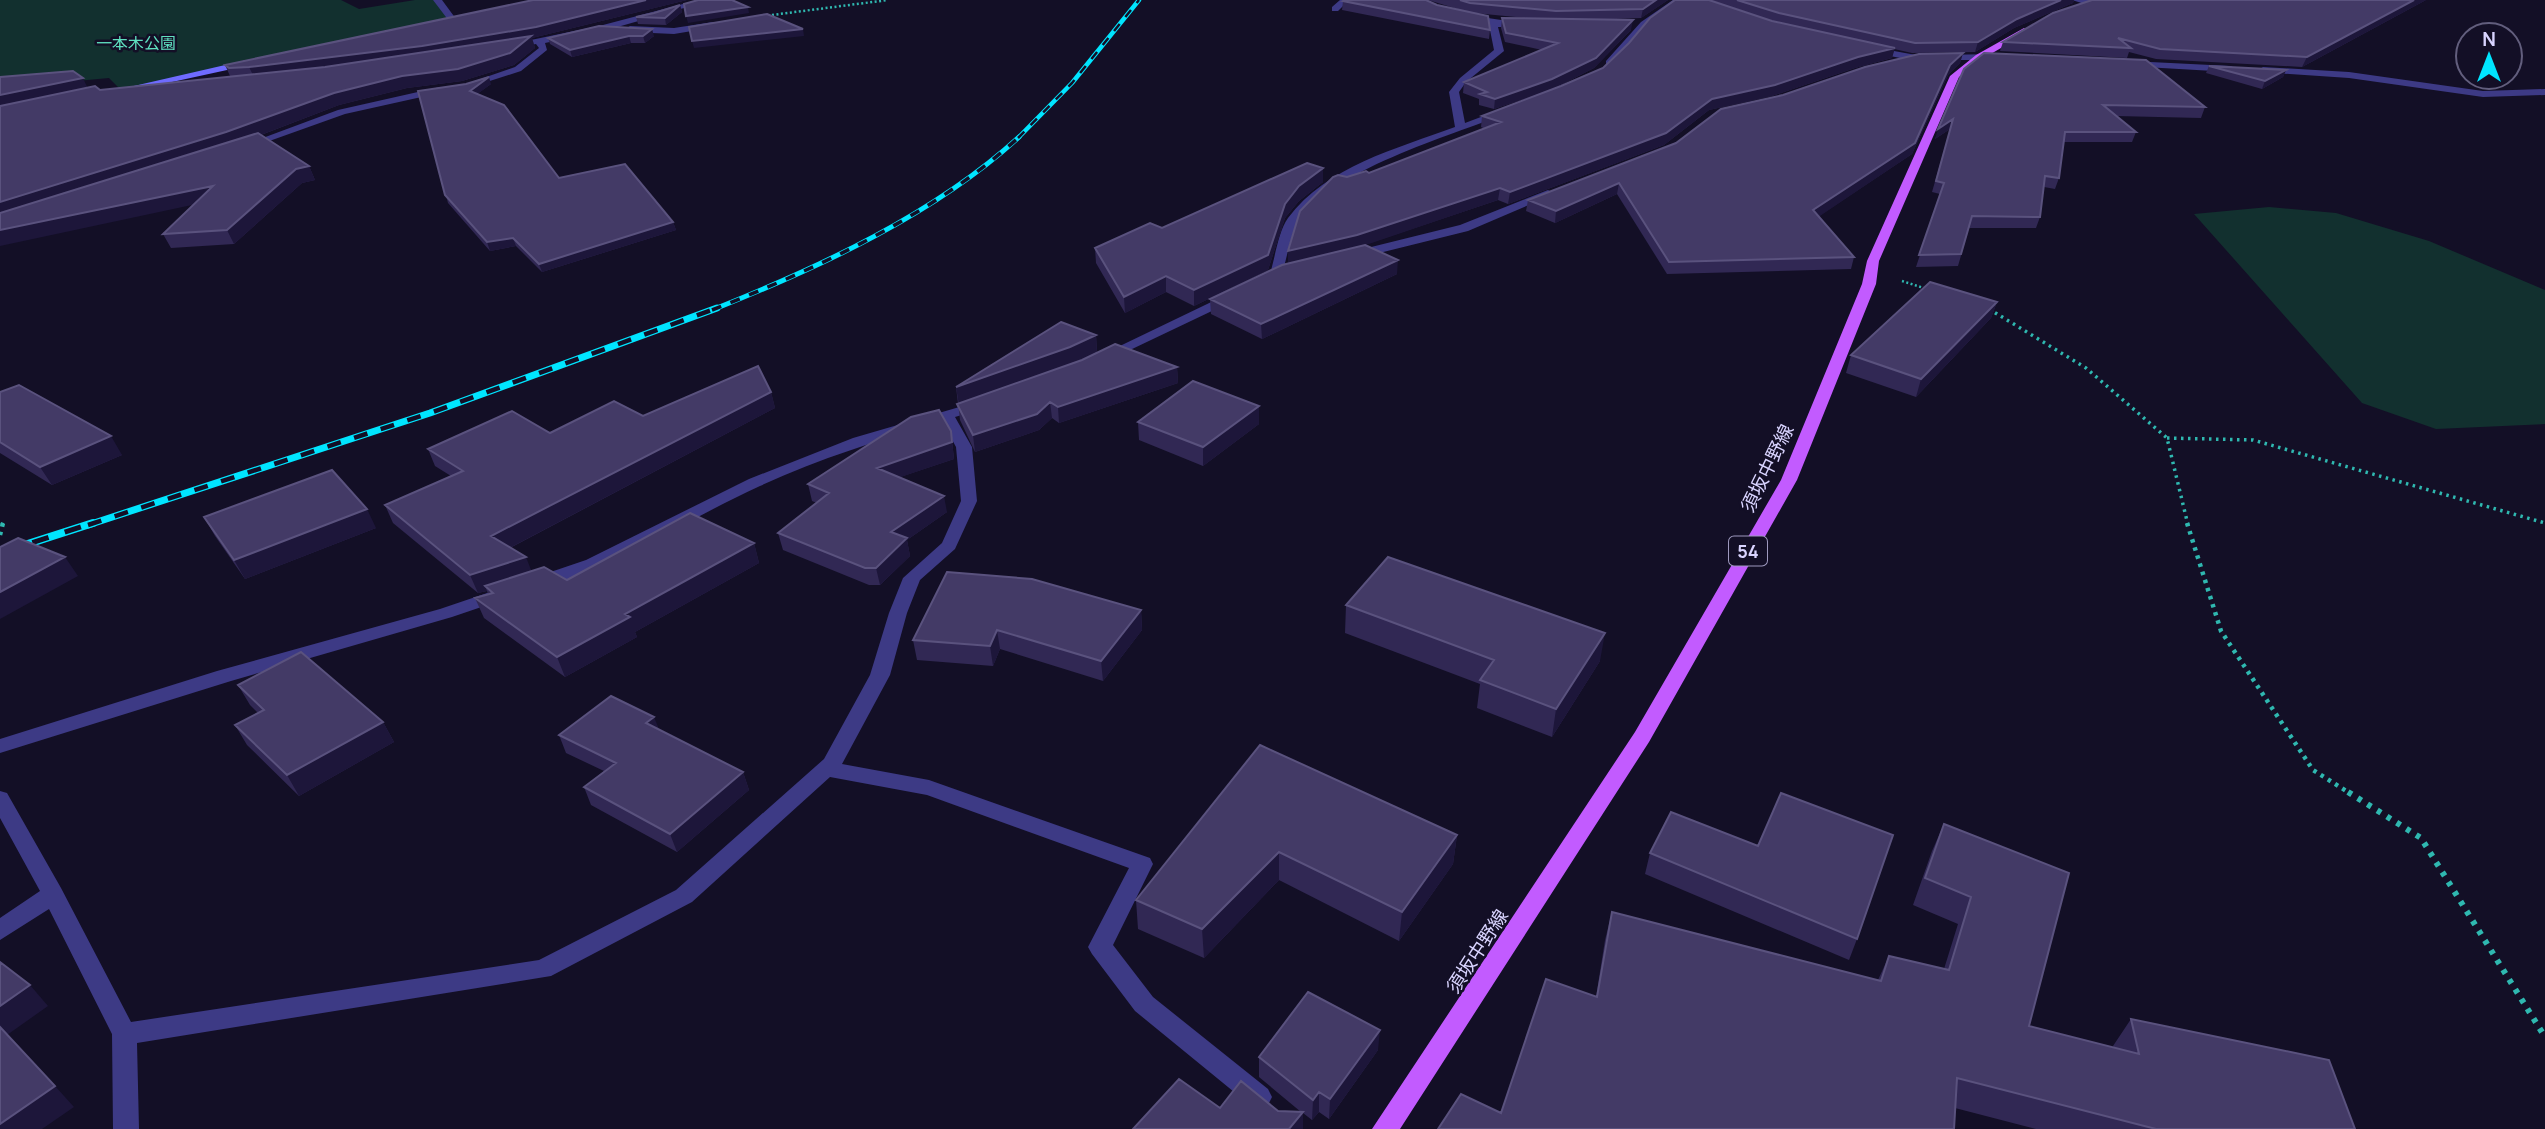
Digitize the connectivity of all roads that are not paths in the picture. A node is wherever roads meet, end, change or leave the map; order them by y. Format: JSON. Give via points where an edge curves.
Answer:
{"nodes":[{"id":1,"x":437,"y":0,"type":"edge"},
{"id":2,"x":708,"y":0,"type":"edge"},
{"id":3,"x":1345,"y":0,"type":"edge"},
{"id":4,"x":1679,"y":0,"type":"edge"},
{"id":5,"x":1335,"y":9,"type":"dead end"},
{"id":6,"x":772,"y":15,"type":"edge"},
{"id":7,"x":1455,"y":15,"type":"edge"},
{"id":8,"x":465,"y":16,"type":"edge"},
{"id":9,"x":452,"y":19,"type":"junction"},
{"id":10,"x":439,"y":22,"type":"edge"},
{"id":11,"x":1493,"y":23,"type":"junction"},
{"id":12,"x":1630,"y":24,"type":"edge"},
{"id":13,"x":1644,"y":24,"type":"junction"},
{"id":14,"x":2035,"y":24,"type":"edge"},
{"id":15,"x":1534,"y":25,"type":"edge"},
{"id":16,"x":604,"y":28,"type":"junction"},
{"id":17,"x":539,"y":42,"type":"junction"},
{"id":18,"x":1858,"y":47,"type":"edge"},
{"id":19,"x":499,"y":48,"type":"edge"},
{"id":20,"x":1979,"y":57,"type":"junction"},
{"id":21,"x":2005,"y":57,"type":"edge"},
{"id":22,"x":1916,"y":58,"type":"junction"},
{"id":23,"x":253,"y":62,"type":"edge"},
{"id":24,"x":2115,"y":63,"type":"edge"},
{"id":25,"x":1882,"y":66,"type":"edge"},
{"id":26,"x":2239,"y":69,"type":"edge"},
{"id":27,"x":2253,"y":70,"type":"edge"},
{"id":28,"x":1597,"y":74,"type":"edge"},
{"id":29,"x":187,"y":87,"type":"edge"},
{"id":30,"x":121,"y":90,"type":"junction"},
{"id":31,"x":2545,"y":92,"type":"edge"},
{"id":32,"x":107,"y":93,"type":"edge"},
{"id":33,"x":1517,"y":107,"type":"edge"},
{"id":34,"x":1460,"y":127,"type":"junction"},
{"id":35,"x":237,"y":150,"type":"edge"},
{"id":36,"x":1566,"y":187,"type":"edge"},
{"id":37,"x":1338,"y":260,"type":"edge"},
{"id":38,"x":1276,"y":275,"type":"edge"},
{"id":39,"x":1239,"y":292,"type":"edge"},
{"id":40,"x":1090,"y":364,"type":"edge"},
{"id":41,"x":999,"y":398,"type":"edge"},
{"id":42,"x":947,"y":417,"type":"junction"},
{"id":43,"x":0,"y":746,"type":"edge"},
{"id":44,"x":826,"y":769,"type":"junction"},
{"id":45,"x":0,"y":799,"type":"edge"},
{"id":46,"x":53,"y":894,"type":"junction"},
{"id":47,"x":0,"y":930,"type":"edge"},
{"id":48,"x":124,"y":1034,"type":"junction"},
{"id":49,"x":1279,"y":1112,"type":"edge"},
{"id":50,"x":126,"y":1129,"type":"edge"},
{"id":51,"x":1385,"y":1129,"type":"edge"}],
"edges":[{"from":1,"to":9,"type":"street"},
{"from":2,"to":16,"type":"street"},
{"from":3,"to":5,"type":"street"},
{"from":4,"to":13,"type":"street"},
{"from":6,"to":16,"type":"street","via":[[674,31]]},
{"from":7,"to":11,"type":"street"},
{"from":8,"to":9,"type":"street"},
{"from":9,"to":10,"type":"street"},
{"from":11,"to":15,"type":"street"},
{"from":11,"to":34,"type":"street","via":[[1499,51],[1454,92]]},
{"from":12,"to":13,"type":"street"},
{"from":13,"to":28,"type":"street"},
{"from":14,"to":20,"type":"main road","name":"須坂中野線","number":"54"},
{"from":16,"to":17,"type":"street"},
{"from":17,"to":19,"type":"street"},
{"from":17,"to":35,"type":"street","via":[[544,48],[518,69],[464,87],[407,94],[344,110]]},
{"from":18,"to":22,"type":"street"},
{"from":20,"to":21,"type":"street"},
{"from":20,"to":22,"type":"street"},
{"from":20,"to":51,"type":"main road","name":"須坂中野線","number":"54","via":[[1955,76],[1872,261],[1869,284],[1789,480],[1642,737]]},
{"from":22,"to":25,"type":"street"},
{"from":23,"to":30,"type":"street"},
{"from":24,"to":26,"type":"street"},
{"from":27,"to":31,"type":"street","via":[[2349,75],[2483,94]]},
{"from":29,"to":30,"type":"street"},
{"from":30,"to":32,"type":"street"},
{"from":33,"to":34,"type":"street"},
{"from":34,"to":38,"type":"street","via":[[1365,164],[1327,185],[1292,221]]},
{"from":36,"to":37,"type":"street","via":[[1464,228]]},
{"from":39,"to":40,"type":"street"},
{"from":41,"to":42,"type":"street"},
{"from":42,"to":43,"type":"street","via":[[859,441],[755,482],[592,564],[446,613]]},
{"from":42,"to":44,"type":"street","via":[[964,447],[969,501],[949,545],[912,578],[880,675]]},
{"from":44,"to":48,"type":"street","via":[[684,896],[543,969]]},
{"from":44,"to":49,"type":"street","via":[[929,788],[1142,864],[1100,947],[1144,1004]]},
{"from":45,"to":46,"type":"street"},
{"from":46,"to":47,"type":"street"},
{"from":46,"to":48,"type":"street"},
{"from":48,"to":50,"type":"street"}]}
